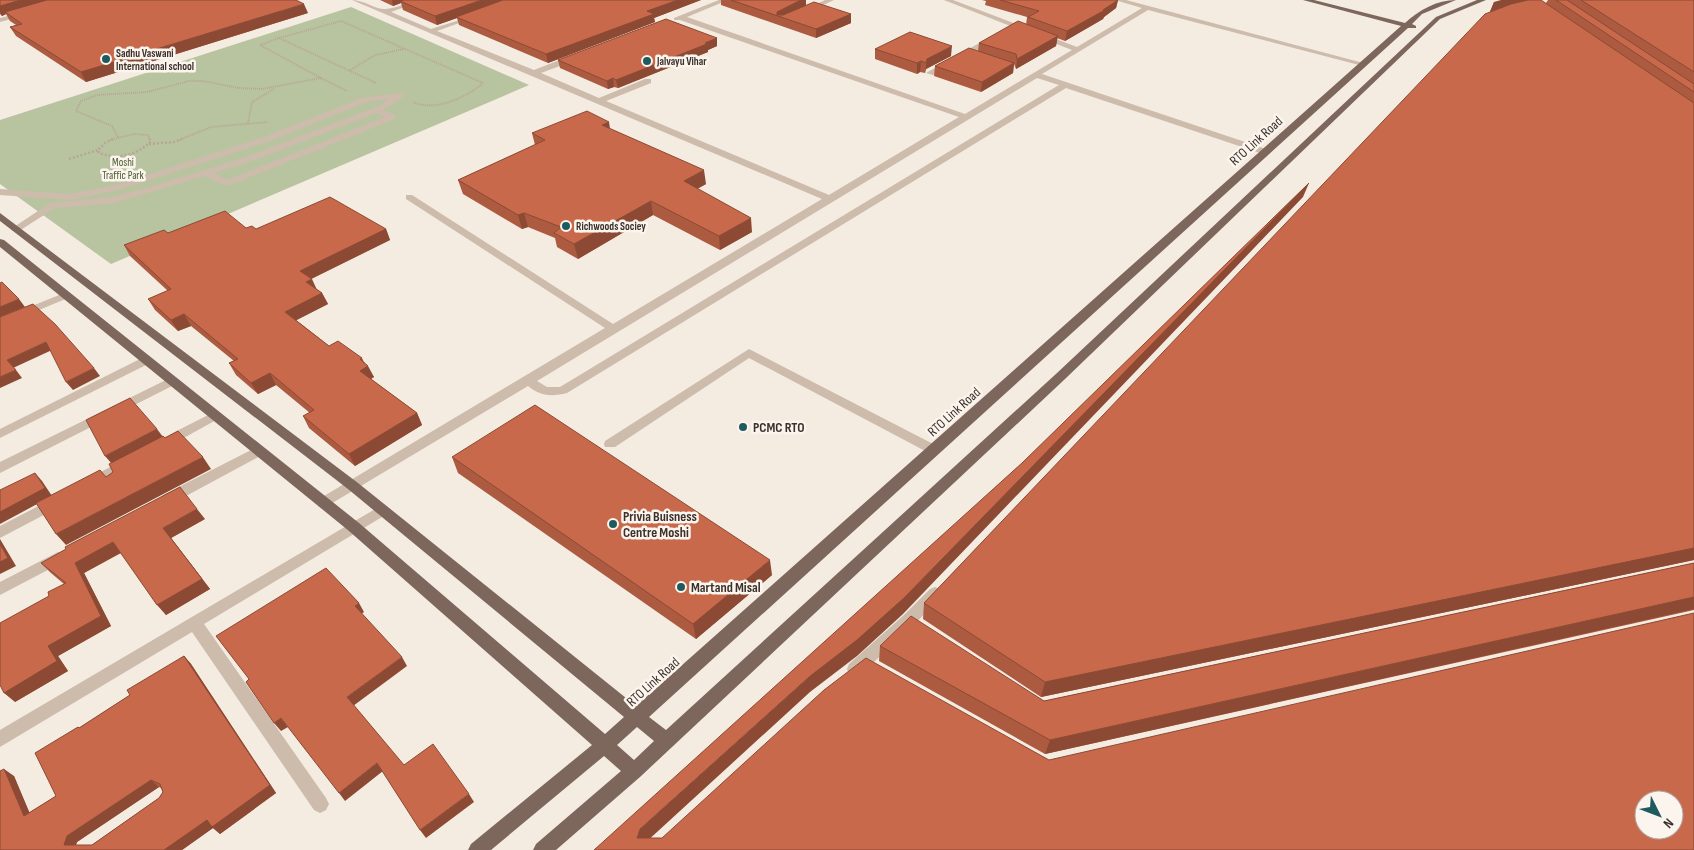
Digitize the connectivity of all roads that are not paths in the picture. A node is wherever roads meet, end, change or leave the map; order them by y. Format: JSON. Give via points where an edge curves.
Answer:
{"nodes":[{"id":1,"x":355,"y":0,"type":"edge"},
{"id":2,"x":421,"y":0,"type":"edge"},
{"id":3,"x":725,"y":0,"type":"edge"},
{"id":4,"x":831,"y":0,"type":"edge"},
{"id":5,"x":947,"y":0,"type":"edge"},
{"id":6,"x":1118,"y":0,"type":"edge"},
{"id":7,"x":1306,"y":0,"type":"edge"},
{"id":8,"x":1331,"y":0,"type":"edge"},
{"id":9,"x":1452,"y":0,"type":"edge"},
{"id":10,"x":1484,"y":0,"type":"edge"},
{"id":11,"x":808,"y":3,"type":"edge"},
{"id":12,"x":817,"y":6,"type":"junction"},
{"id":13,"x":1147,"y":8,"type":"junction"},
{"id":14,"x":384,"y":12,"type":"junction"},
{"id":15,"x":28,"y":13,"type":"edge"},
{"id":16,"x":481,"y":13,"type":"edge"},
{"id":17,"x":799,"y":13,"type":"edge"},
{"id":18,"x":679,"y":18,"type":"junction"},
{"id":19,"x":0,"y":20,"type":"edge"},
{"id":20,"x":670,"y":21,"type":"edge"},
{"id":21,"x":1410,"y":22,"type":"junction"},
{"id":22,"x":1015,"y":27,"type":"junction"},
{"id":23,"x":1428,"y":27,"type":"junction"},
{"id":24,"x":431,"y":31,"type":"junction"},
{"id":25,"x":1007,"y":31,"type":"edge"},
{"id":26,"x":999,"y":36,"type":"edge"},
{"id":27,"x":1079,"y":50,"type":"junction"},
{"id":28,"x":967,"y":53,"type":"junction"},
{"id":29,"x":580,"y":56,"type":"edge"},
{"id":30,"x":976,"y":56,"type":"edge"},
{"id":31,"x":1363,"y":64,"type":"junction"},
{"id":32,"x":534,"y":73,"type":"junction"},
{"id":33,"x":930,"y":73,"type":"edge"},
{"id":34,"x":1036,"y":75,"type":"junction"},
{"id":35,"x":648,"y":81,"type":"edge"},
{"id":36,"x":1066,"y":85,"type":"junction"},
{"id":37,"x":599,"y":101,"type":"junction"},
{"id":38,"x":376,"y":110,"type":"junction"},
{"id":39,"x":966,"y":117,"type":"junction"},
{"id":40,"x":1266,"y":152,"type":"junction"},
{"id":41,"x":205,"y":172,"type":"junction"},
{"id":42,"x":0,"y":192,"type":"edge"},
{"id":43,"x":409,"y":197,"type":"dead end"},
{"id":44,"x":830,"y":199,"type":"junction"},
{"id":45,"x":0,"y":216,"type":"edge"},
{"id":46,"x":16,"y":229,"type":"junction"},
{"id":47,"x":0,"y":242,"type":"edge"},
{"id":48,"x":64,"y":296,"type":"junction"},
{"id":49,"x":0,"y":323,"type":"edge"},
{"id":50,"x":614,"y":329,"type":"junction"},
{"id":51,"x":146,"y":360,"type":"junction"},
{"id":52,"x":528,"y":380,"type":"junction"},
{"id":53,"x":172,"y":381,"type":"junction"},
{"id":54,"x":214,"y":416,"type":"junction"},
{"id":55,"x":0,"y":434,"type":"edge"},
{"id":56,"x":610,"y":444,"type":"dead end"},
{"id":57,"x":154,"y":448,"type":"edge"},
{"id":58,"x":934,"y":450,"type":"junction"},
{"id":59,"x":259,"y":451,"type":"junction"},
{"id":60,"x":137,"y":458,"type":"edge"},
{"id":61,"x":0,"y":468,"type":"edge"},
{"id":62,"x":352,"y":486,"type":"junction"},
{"id":63,"x":324,"y":503,"type":"junction"},
{"id":64,"x":155,"y":506,"type":"edge"},
{"id":65,"x":382,"y":510,"type":"junction"},
{"id":66,"x":354,"y":527,"type":"junction"},
{"id":67,"x":0,"y":533,"type":"edge"},
{"id":68,"x":69,"y":552,"type":"edge"},
{"id":69,"x":944,"y":584,"type":"edge"},
{"id":70,"x":0,"y":588,"type":"edge"},
{"id":71,"x":910,"y":620,"type":"junction"},
{"id":72,"x":195,"y":623,"type":"junction"},
{"id":73,"x":926,"y":631,"type":"edge"},
{"id":74,"x":864,"y":662,"type":"junction"},
{"id":75,"x":881,"y":672,"type":"edge"},
{"id":76,"x":848,"y":674,"type":"edge"},
{"id":77,"x":636,"y":717,"type":"junction"},
{"id":78,"x":0,"y":739,"type":"edge"},
{"id":79,"x":666,"y":741,"type":"junction"},
{"id":80,"x":605,"y":745,"type":"junction"},
{"id":81,"x":634,"y":771,"type":"junction"},
{"id":82,"x":320,"y":804,"type":"dead end"},
{"id":83,"x":478,"y":850,"type":"edge"},
{"id":84,"x":542,"y":850,"type":"edge"}],
"edges":[{"from":1,"to":14,"type":"street"},
{"from":2,"to":14,"type":"street"},
{"from":3,"to":18,"type":"street"},
{"from":4,"to":12,"type":"street"},
{"from":5,"to":22,"type":"street"},
{"from":6,"to":13,"type":"street"},
{"from":7,"to":21,"type":"main road"},
{"from":8,"to":21,"type":"main road"},
{"from":9,"to":21,"type":"main road","name":"RTO Link Road","via":[[1429,9]]},
{"from":10,"to":23,"type":"main road","via":[[1445,14]]},
{"from":11,"to":12,"type":"street"},
{"from":12,"to":17,"type":"street"},
{"from":13,"to":27,"type":"street"},
{"from":13,"to":31,"type":"street"},
{"from":14,"to":24,"type":"street"},
{"from":15,"to":19,"type":"street"},
{"from":16,"to":24,"type":"street"},
{"from":18,"to":20,"type":"street"},
{"from":18,"to":39,"type":"street"},
{"from":21,"to":23,"type":"main road"},
{"from":21,"to":31,"type":"main road","name":"RTO Link Road"},
{"from":22,"to":25,"type":"street"},
{"from":22,"to":27,"type":"street"},
{"from":23,"to":79,"type":"main road","via":[[1061,376]]},
{"from":24,"to":32,"type":"street"},
{"from":26,"to":28,"type":"street"},
{"from":27,"to":34,"type":"street"},
{"from":28,"to":30,"type":"street"},
{"from":28,"to":33,"type":"street"},
{"from":29,"to":32,"type":"street"},
{"from":31,"to":40,"type":"main road","name":"RTO Link Road"},
{"from":32,"to":37,"type":"street"},
{"from":34,"to":36,"type":"street"},
{"from":34,"to":39,"type":"street"},
{"from":35,"to":37,"type":"street"},
{"from":36,"to":40,"type":"street"},
{"from":36,"to":52,"type":"street","via":[[563,390],[550,393]]},
{"from":37,"to":44,"type":"street"},
{"from":38,"to":41,"type":"street","via":[[252,158]]},
{"from":38,"to":41,"type":"street","via":[[392,117],[227,184]]},
{"from":38,"to":42,"type":"street","via":[[400,95],[365,100],[268,139],[122,186],[70,197]]},
{"from":39,"to":44,"type":"street"},
{"from":40,"to":58,"type":"main road","name":"RTO Link Road"},
{"from":41,"to":46,"type":"street","via":[[114,200],[53,205]]},
{"from":43,"to":50,"type":"street"},
{"from":44,"to":50,"type":"street"},
{"from":45,"to":46,"type":"main road"},
{"from":46,"to":62,"type":"main road"},
{"from":47,"to":48,"type":"main road"},
{"from":48,"to":49,"type":"street"},
{"from":48,"to":51,"type":"main road"},
{"from":50,"to":52,"type":"street"},
{"from":51,"to":53,"type":"main road"},
{"from":51,"to":55,"type":"street"},
{"from":52,"to":62,"type":"street"},
{"from":53,"to":54,"type":"main road"},
{"from":53,"to":61,"type":"street"},
{"from":54,"to":57,"type":"street"},
{"from":54,"to":59,"type":"main road"},
{"from":56,"to":58,"type":"street","via":[[749,353]]},
{"from":58,"to":77,"type":"main road","name":"RTO Link Road"},
{"from":59,"to":63,"type":"main road"},
{"from":59,"to":64,"type":"street"},
{"from":60,"to":67,"type":"street"},
{"from":62,"to":63,"type":"street"},
{"from":62,"to":65,"type":"main road"},
{"from":63,"to":66,"type":"main road"},
{"from":65,"to":66,"type":"street"},
{"from":65,"to":77,"type":"main road"},
{"from":66,"to":72,"type":"street"},
{"from":66,"to":80,"type":"main road"},
{"from":68,"to":70,"type":"street"},
{"from":69,"to":71,"type":"street"},
{"from":71,"to":73,"type":"street"},
{"from":71,"to":74,"type":"street"},
{"from":72,"to":78,"type":"street"},
{"from":72,"to":82,"type":"street"},
{"from":74,"to":75,"type":"street"},
{"from":74,"to":76,"type":"street"},
{"from":77,"to":79,"type":"main road"},
{"from":77,"to":80,"type":"main road","name":"RTO Link Road"},
{"from":79,"to":81,"type":"main road"},
{"from":80,"to":81,"type":"main road"},
{"from":80,"to":83,"type":"main road","name":"RTO Link Road"},
{"from":81,"to":84,"type":"main road"}]}
